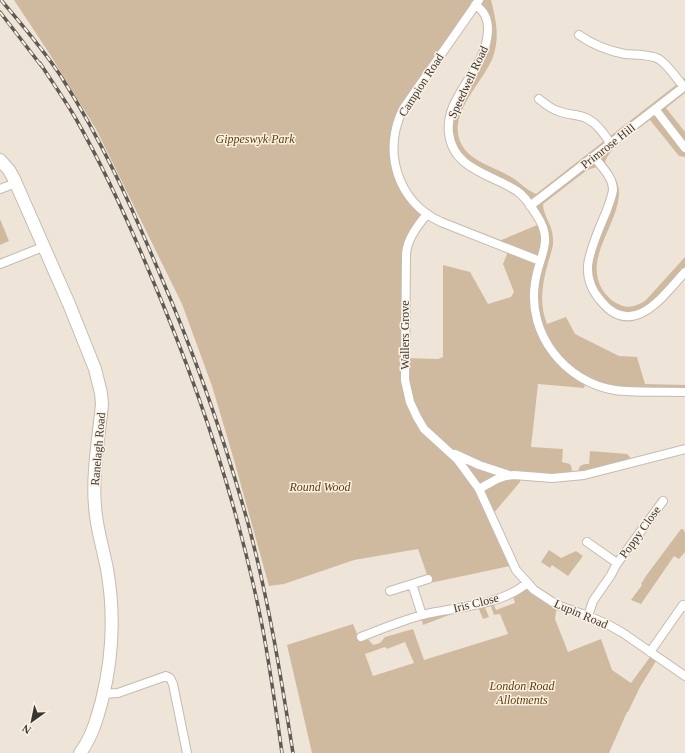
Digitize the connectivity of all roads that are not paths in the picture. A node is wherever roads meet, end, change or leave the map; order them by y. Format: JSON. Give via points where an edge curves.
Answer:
{"nodes":[{"id":1,"x":477,"y":2,"type":"edge"},
{"id":2,"x":579,"y":36,"type":"dead end"},
{"id":3,"x":684,"y":86,"type":"edge"},
{"id":4,"x":539,"y":99,"type":"dead end"},
{"id":5,"x":656,"y":109,"type":"junction"},
{"id":6,"x":610,"y":143,"type":"junction"},
{"id":7,"x":685,"y":148,"type":"edge"},
{"id":8,"x":594,"y":157,"type":"junction"},
{"id":9,"x":0,"y":160,"type":"edge"},
{"id":10,"x":16,"y":183,"type":"junction"},
{"id":11,"x":0,"y":189,"type":"edge"},
{"id":12,"x":530,"y":206,"type":"junction"},
{"id":13,"x":427,"y":214,"type":"junction"},
{"id":14,"x":43,"y":247,"type":"junction"},
{"id":15,"x":540,"y":261,"type":"junction"},
{"id":16,"x":0,"y":264,"type":"edge"},
{"id":17,"x":685,"y":272,"type":"edge"},
{"id":18,"x":685,"y":392,"type":"edge"},
{"id":19,"x":446,"y":448,"type":"junction"},
{"id":20,"x":685,"y":449,"type":"edge"},
{"id":21,"x":510,"y":475,"type":"junction"},
{"id":22,"x":479,"y":489,"type":"junction"},
{"id":23,"x":663,"y":501,"type":"dead end"},
{"id":24,"x":587,"y":542,"type":"dead end"},
{"id":25,"x":617,"y":563,"type":"junction"},
{"id":26,"x":428,"y":579,"type":"dead end"},
{"id":27,"x":527,"y":582,"type":"junction"},
{"id":28,"x":412,"y":584,"type":"junction"},
{"id":29,"x":390,"y":591,"type":"dead end"},
{"id":30,"x":685,"y":607,"type":"edge"},
{"id":31,"x":422,"y":615,"type":"junction"},
{"id":32,"x":588,"y":616,"type":"junction"},
{"id":33,"x":361,"y":637,"type":"dead end"},
{"id":34,"x":650,"y":652,"type":"junction"},
{"id":35,"x":685,"y":676,"type":"edge"},
{"id":36,"x":103,"y":694,"type":"junction"},
{"id":37,"x":80,"y":753,"type":"edge"},
{"id":38,"x":187,"y":753,"type":"edge"}],
"edges":[{"from":1,"to":12,"type":"street","name":"Speedwell Road","via":[[486,16],[488,25],[486,44],[481,60],[451,112],[448,126],[451,142],[458,156],[467,165],[518,191]]},
{"from":1,"to":13,"type":"street","name":"Campion Road","via":[[407,102],[396,128],[393,149],[398,175],[407,193]]},
{"from":2,"to":3,"type":"street","via":[[608,50],[651,56],[667,66]]},
{"from":3,"to":5,"type":"street","name":"Primrose Hill"},
{"from":4,"to":6,"type":"street","via":[[558,111],[591,121]]},
{"from":5,"to":6,"type":"street","name":"Primrose Hill"},
{"from":5,"to":7,"type":"street"},
{"from":6,"to":8,"type":"street","name":"Primrose Hill"},
{"from":8,"to":12,"type":"street","name":"Primrose Hill"},
{"from":8,"to":17,"type":"street","via":[[610,177],[613,188],[588,265],[590,284],[600,300],[607,308],[619,314],[640,314],[656,304]]},
{"from":9,"to":10,"type":"main road","name":"Ranelagh Road"},
{"from":10,"to":11,"type":"street"},
{"from":10,"to":14,"type":"main road","name":"Ranelagh Road"},
{"from":12,"to":15,"type":"street","name":"Speedwell Road","via":[[546,234]]},
{"from":13,"to":15,"type":"street","name":"Campion Road","via":[[441,222]]},
{"from":13,"to":19,"type":"street","name":"Wallers Grove","via":[[411,238],[406,251],[405,380],[410,402],[420,423]]},
{"from":14,"to":16,"type":"street"},
{"from":14,"to":36,"type":"main road","name":"Ranelagh Road","via":[[69,304],[102,393],[94,492],[113,622],[111,652]]},
{"from":15,"to":18,"type":"street","name":"Speedwell Road","via":[[534,291],[538,321],[546,343],[562,363],[586,381],[615,390]]},
{"from":19,"to":21,"type":"street","name":"Wallers Grove","via":[[471,462]]},
{"from":19,"to":22,"type":"street","name":"Wallers Grove"},
{"from":20,"to":21,"type":"street","name":"Wallers Grove","via":[[584,475],[552,478]]},
{"from":21,"to":22,"type":"street","name":"Wallers Grove","via":[[496,478]]},
{"from":22,"to":27,"type":"street","name":"Lupin Road","via":[[513,566]]},
{"from":23,"to":25,"type":"street","name":"Poppy Close"},
{"from":24,"to":25,"type":"street","name":"Poppy Close"},
{"from":25,"to":32,"type":"street","name":"Poppy Close","via":[[592,603]]},
{"from":26,"to":28,"type":"street"},
{"from":27,"to":31,"type":"street","name":"Iris Close","via":[[517,591],[502,597]]},
{"from":27,"to":32,"type":"street","name":"Lupin Road","via":[[557,606]]},
{"from":28,"to":29,"type":"street"},
{"from":28,"to":31,"type":"street"},
{"from":30,"to":34,"type":"street","via":[[683,605]]},
{"from":31,"to":33,"type":"street","name":"Iris Close"},
{"from":32,"to":34,"type":"street","name":"Lupin Road","via":[[618,631]]},
{"from":34,"to":35,"type":"street","name":"Lupin Road"},
{"from":36,"to":37,"type":"main road","name":"Ranelagh Road","via":[[91,737]]},
{"from":36,"to":38,"type":"street","via":[[118,693],[166,676],[170,678]]}]}
